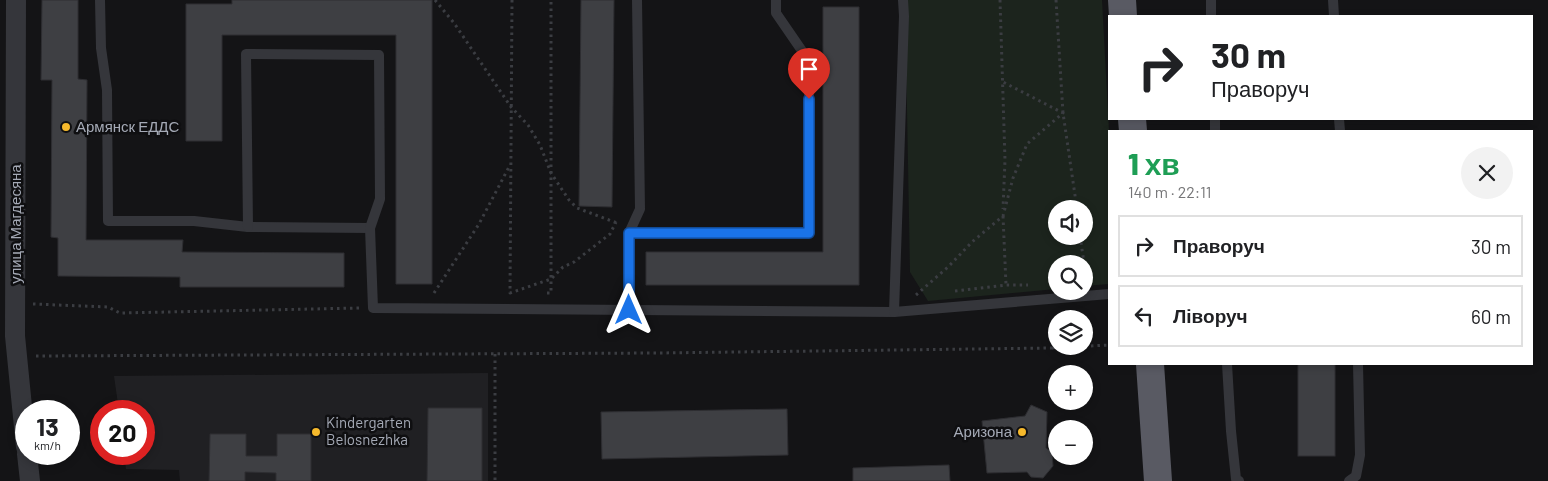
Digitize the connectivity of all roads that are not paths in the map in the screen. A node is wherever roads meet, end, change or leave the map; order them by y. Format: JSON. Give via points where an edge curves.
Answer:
{"nodes":[{"id":1,"x":16,"y":0,"type":"edge"},
{"id":2,"x":100,"y":0,"type":"edge"},
{"id":3,"x":637,"y":0,"type":"edge"},
{"id":4,"x":776,"y":0,"type":"edge"},
{"id":5,"x":903,"y":0,"type":"edge"},
{"id":6,"x":1122,"y":0,"type":"edge"},
{"id":7,"x":1212,"y":0,"type":"edge"},
{"id":8,"x":1333,"y":0,"type":"edge"},
{"id":9,"x":1123,"y":15,"type":"edge"},
{"id":10,"x":1211,"y":15,"type":"edge"},
{"id":11,"x":1334,"y":15,"type":"edge"},
{"id":12,"x":248,"y":227,"type":"junction"},
{"id":13,"x":370,"y":228,"type":"junction"},
{"id":14,"x":629,"y":233,"type":"junction"},
{"id":15,"x":1108,"y":294,"type":"edge"},
{"id":16,"x":629,"y":310,"type":"junction"},
{"id":17,"x":894,"y":312,"type":"junction"},
{"id":18,"x":11,"y":342,"type":"edge"},
{"id":19,"x":1150,"y":365,"type":"edge"},
{"id":20,"x":1227,"y":365,"type":"edge"},
{"id":21,"x":1358,"y":365,"type":"edge"},
{"id":22,"x":19,"y":400,"type":"edge"},
{"id":23,"x":28,"y":465,"type":"edge"},
{"id":24,"x":30,"y":481,"type":"edge"},
{"id":25,"x":1158,"y":481,"type":"edge"},
{"id":26,"x":1238,"y":481,"type":"edge"},
{"id":27,"x":1348,"y":481,"type":"edge"}],
"edges":[{"from":1,"to":18,"type":"street","name":"улица Магдесяна","via":[[16,303]]},
{"from":2,"to":12,"type":"lane","via":[[101,48],[107,90],[108,221],[194,221]]},
{"from":3,"to":14,"type":"lane","via":[[640,209]]},
{"from":4,"to":14,"type":"lane","via":[[776,13],[809,61],[809,233]]},
{"from":5,"to":17,"type":"lane"},
{"from":6,"to":9,"type":"highway"},
{"from":7,"to":10,"type":"lane"},
{"from":8,"to":11,"type":"lane"},
{"from":12,"to":13,"type":"lane"},
{"from":12,"to":13,"type":"lane","via":[[246,54],[380,54],[380,199]]},
{"from":13,"to":16,"type":"lane","via":[[373,308]]},
{"from":14,"to":16,"type":"lane"},
{"from":15,"to":17,"type":"lane"},
{"from":16,"to":17,"type":"lane"},
{"from":18,"to":22,"type":"street","name":"улица Магдесяна"},
{"from":19,"to":25,"type":"highway"},
{"from":20,"to":26,"type":"lane","via":[[1230,431]]},
{"from":21,"to":27,"type":"lane","via":[[1360,455],[1356,476]]},
{"from":23,"to":24,"type":"street"}]}
